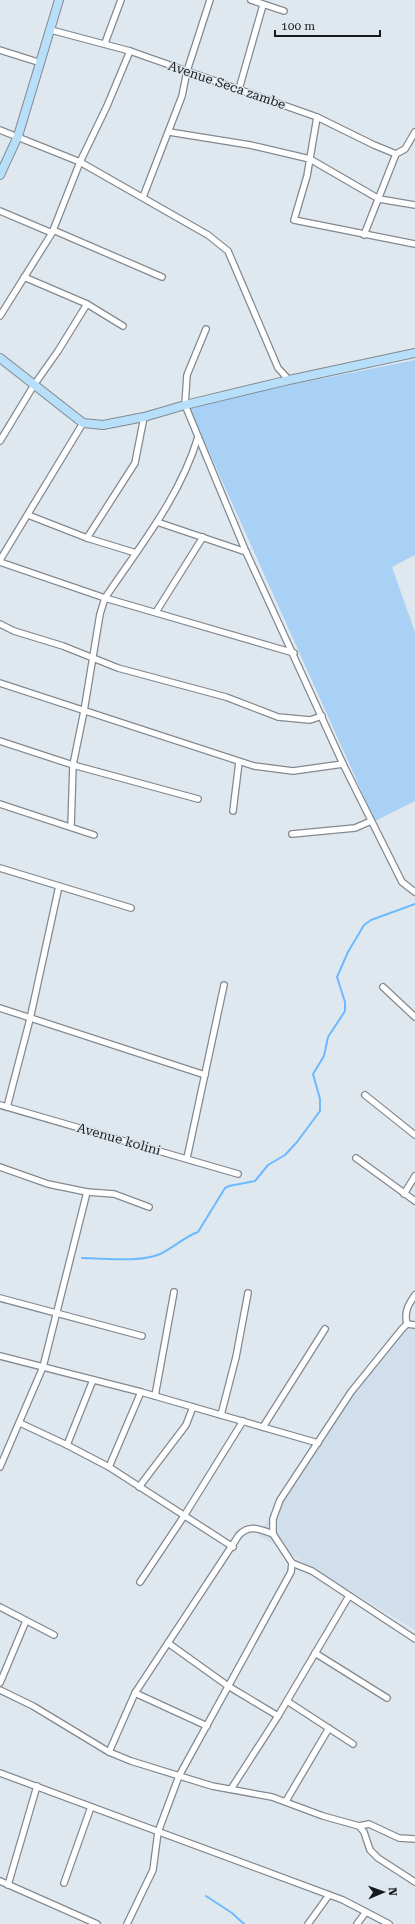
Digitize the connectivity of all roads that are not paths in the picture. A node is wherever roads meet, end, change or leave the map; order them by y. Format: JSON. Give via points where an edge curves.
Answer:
{"nodes":[{"id":1,"x":58,"y":0,"type":"edge"},
{"id":2,"x":121,"y":0,"type":"edge"},
{"id":3,"x":210,"y":0,"type":"edge"},
{"id":4,"x":251,"y":0,"type":"edge"},
{"id":5,"x":263,"y":5,"type":"junction"},
{"id":6,"x":284,"y":12,"type":"dead end"},
{"id":7,"x":51,"y":30,"type":"junction"},
{"id":8,"x":105,"y":43,"type":"junction"},
{"id":9,"x":0,"y":50,"type":"edge"},
{"id":10,"x":130,"y":51,"type":"junction"},
{"id":11,"x":41,"y":64,"type":"junction"},
{"id":12,"x":187,"y":71,"type":"junction"},
{"id":13,"x":239,"y":89,"type":"junction"},
{"id":14,"x":317,"y":116,"type":"junction"},
{"id":15,"x":0,"y":130,"type":"edge"},
{"id":16,"x":169,"y":132,"type":"junction"},
{"id":17,"x":415,"y":132,"type":"edge"},
{"id":18,"x":18,"y":136,"type":"junction"},
{"id":19,"x":396,"y":154,"type":"junction"},
{"id":20,"x":310,"y":159,"type":"junction"},
{"id":21,"x":80,"y":162,"type":"junction"},
{"id":22,"x":0,"y":175,"type":"edge"},
{"id":23,"x":143,"y":198,"type":"junction"},
{"id":24,"x":379,"y":199,"type":"junction"},
{"id":25,"x":415,"y":205,"type":"edge"},
{"id":26,"x":0,"y":211,"type":"edge"},
{"id":27,"x":52,"y":231,"type":"junction"},
{"id":28,"x":364,"y":235,"type":"junction"},
{"id":29,"x":415,"y":244,"type":"edge"},
{"id":30,"x":24,"y":277,"type":"junction"},
{"id":31,"x":162,"y":277,"type":"dead end"},
{"id":32,"x":87,"y":304,"type":"junction"},
{"id":33,"x":0,"y":316,"type":"edge"},
{"id":34,"x":123,"y":326,"type":"dead end"},
{"id":35,"x":206,"y":329,"type":"dead end"},
{"id":36,"x":415,"y":353,"type":"edge"},
{"id":37,"x":0,"y":358,"type":"edge"},
{"id":38,"x":288,"y":380,"type":"junction"},
{"id":39,"x":34,"y":384,"type":"junction"},
{"id":40,"x":185,"y":404,"type":"junction"},
{"id":41,"x":144,"y":417,"type":"junction"},
{"id":42,"x":83,"y":423,"type":"junction"},
{"id":43,"x":198,"y":437,"type":"junction"},
{"id":44,"x":0,"y":441,"type":"edge"},
{"id":45,"x":28,"y":515,"type":"junction"},
{"id":46,"x":157,"y":522,"type":"junction"},
{"id":47,"x":203,"y":537,"type":"junction"},
{"id":48,"x":87,"y":538,"type":"junction"},
{"id":49,"x":246,"y":552,"type":"junction"},
{"id":50,"x":136,"y":553,"type":"junction"},
{"id":51,"x":0,"y":561,"type":"edge"},
{"id":52,"x":105,"y":598,"type":"junction"},
{"id":53,"x":156,"y":612,"type":"junction"},
{"id":54,"x":0,"y":624,"type":"edge"},
{"id":55,"x":294,"y":653,"type":"junction"},
{"id":56,"x":92,"y":658,"type":"junction"},
{"id":57,"x":0,"y":683,"type":"edge"},
{"id":58,"x":84,"y":711,"type":"junction"},
{"id":59,"x":322,"y":716,"type":"junction"},
{"id":60,"x":0,"y":741,"type":"edge"},
{"id":61,"x":239,"y":762,"type":"junction"},
{"id":62,"x":343,"y":764,"type":"junction"},
{"id":63,"x":74,"y":765,"type":"junction"},
{"id":64,"x":198,"y":799,"type":"dead end"},
{"id":65,"x":0,"y":804,"type":"edge"},
{"id":66,"x":233,"y":811,"type":"dead end"},
{"id":67,"x":371,"y":821,"type":"junction"},
{"id":68,"x":71,"y":827,"type":"junction"},
{"id":69,"x":292,"y":834,"type":"dead end"},
{"id":70,"x":94,"y":835,"type":"dead end"},
{"id":71,"x":0,"y":868,"type":"edge"},
{"id":72,"x":58,"y":886,"type":"junction"},
{"id":73,"x":415,"y":892,"type":"edge"},
{"id":74,"x":130,"y":908,"type":"dead end"},
{"id":75,"x":224,"y":985,"type":"dead end"},
{"id":76,"x":383,"y":987,"type":"dead end"},
{"id":77,"x":0,"y":1008,"type":"edge"},
{"id":78,"x":415,"y":1017,"type":"edge"},
{"id":79,"x":30,"y":1019,"type":"junction"},
{"id":80,"x":206,"y":1075,"type":"junction"},
{"id":81,"x":366,"y":1095,"type":"dead end"},
{"id":82,"x":0,"y":1105,"type":"edge"},
{"id":83,"x":7,"y":1107,"type":"junction"},
{"id":84,"x":415,"y":1136,"type":"edge"},
{"id":85,"x":187,"y":1158,"type":"junction"},
{"id":86,"x":356,"y":1158,"type":"dead end"},
{"id":87,"x":0,"y":1167,"type":"edge"},
{"id":88,"x":238,"y":1174,"type":"dead end"},
{"id":89,"x":415,"y":1176,"type":"edge"},
{"id":90,"x":87,"y":1192,"type":"junction"},
{"id":91,"x":404,"y":1194,"type":"junction"},
{"id":92,"x":415,"y":1201,"type":"edge"},
{"id":93,"x":149,"y":1206,"type":"dead end"},
{"id":94,"x":174,"y":1292,"type":"dead end"},
{"id":95,"x":248,"y":1293,"type":"dead end"},
{"id":96,"x":415,"y":1295,"type":"edge"},
{"id":97,"x":0,"y":1298,"type":"edge"},
{"id":98,"x":57,"y":1313,"type":"junction"},
{"id":99,"x":407,"y":1324,"type":"junction"},
{"id":100,"x":415,"y":1325,"type":"edge"},
{"id":101,"x":326,"y":1329,"type":"dead end"},
{"id":102,"x":142,"y":1336,"type":"dead end"},
{"id":103,"x":0,"y":1356,"type":"edge"},
{"id":104,"x":44,"y":1367,"type":"junction"},
{"id":105,"x":93,"y":1380,"type":"junction"},
{"id":106,"x":141,"y":1392,"type":"junction"},
{"id":107,"x":155,"y":1396,"type":"junction"},
{"id":108,"x":193,"y":1407,"type":"junction"},
{"id":109,"x":221,"y":1415,"type":"junction"},
{"id":110,"x":243,"y":1421,"type":"junction"},
{"id":111,"x":20,"y":1423,"type":"junction"},
{"id":112,"x":263,"y":1427,"type":"junction"},
{"id":113,"x":318,"y":1443,"type":"junction"},
{"id":114,"x":67,"y":1445,"type":"junction"},
{"id":115,"x":0,"y":1467,"type":"edge"},
{"id":116,"x":109,"y":1467,"type":"junction"},
{"id":117,"x":139,"y":1487,"type":"junction"},
{"id":118,"x":184,"y":1516,"type":"junction"},
{"id":119,"x":273,"y":1534,"type":"junction"},
{"id":120,"x":233,"y":1547,"type":"junction"},
{"id":121,"x":292,"y":1563,"type":"junction"},
{"id":122,"x":140,"y":1582,"type":"dead end"},
{"id":123,"x":349,"y":1596,"type":"junction"},
{"id":124,"x":0,"y":1607,"type":"edge"},
{"id":125,"x":26,"y":1621,"type":"junction"},
{"id":126,"x":54,"y":1635,"type":"dead end"},
{"id":127,"x":415,"y":1638,"type":"edge"},
{"id":128,"x":168,"y":1643,"type":"junction"},
{"id":129,"x":315,"y":1653,"type":"junction"},
{"id":130,"x":0,"y":1683,"type":"edge"},
{"id":131,"x":228,"y":1686,"type":"junction"},
{"id":132,"x":0,"y":1690,"type":"edge"},
{"id":133,"x":135,"y":1693,"type":"junction"},
{"id":134,"x":387,"y":1698,"type":"dead end"},
{"id":135,"x":287,"y":1701,"type":"junction"},
{"id":136,"x":278,"y":1716,"type":"junction"},
{"id":137,"x":207,"y":1726,"type":"junction"},
{"id":138,"x":329,"y":1728,"type":"junction"},
{"id":139,"x":353,"y":1744,"type":"dead end"},
{"id":140,"x":110,"y":1752,"type":"junction"},
{"id":141,"x":0,"y":1772,"type":"edge"},
{"id":142,"x":179,"y":1776,"type":"junction"},
{"id":143,"x":37,"y":1786,"type":"junction"},
{"id":144,"x":231,"y":1789,"type":"junction"},
{"id":145,"x":286,"y":1801,"type":"junction"},
{"id":146,"x":91,"y":1807,"type":"junction"},
{"id":147,"x":358,"y":1826,"type":"junction"},
{"id":148,"x":158,"y":1832,"type":"junction"},
{"id":149,"x":415,"y":1838,"type":"edge"},
{"id":150,"x":0,"y":1881,"type":"edge"},
{"id":151,"x":415,"y":1882,"type":"edge"},
{"id":152,"x":64,"y":1884,"type":"dead end"},
{"id":153,"x":8,"y":1885,"type":"junction"},
{"id":154,"x":329,"y":1895,"type":"junction"},
{"id":155,"x":366,"y":1912,"type":"junction"},
{"id":156,"x":97,"y":1924,"type":"edge"},
{"id":157,"x":127,"y":1924,"type":"edge"},
{"id":158,"x":308,"y":1924,"type":"edge"},
{"id":159,"x":357,"y":1924,"type":"edge"},
{"id":160,"x":389,"y":1924,"type":"edge"}],
"edges":[{"from":1,"to":7,"type":"street"},
{"from":2,"to":8,"type":"street"},
{"from":3,"to":12,"type":"street"},
{"from":4,"to":5,"type":"street"},
{"from":5,"to":6,"type":"street"},
{"from":5,"to":13,"type":"street"},
{"from":7,"to":8,"type":"street","name":"Avenue Seca zambe"},
{"from":7,"to":11,"type":"street"},
{"from":8,"to":10,"type":"street","name":"Avenue Seca zambe"},
{"from":9,"to":11,"type":"street"},
{"from":10,"to":12,"type":"street","name":"Avenue Seca zambe"},
{"from":10,"to":21,"type":"street"},
{"from":11,"to":18,"type":"street"},
{"from":12,"to":13,"type":"street","name":"Avenue Seca zambe"},
{"from":12,"to":16,"type":"street","via":[[182,96]]},
{"from":13,"to":14,"type":"street","name":"Avenue Seca zambe"},
{"from":14,"to":19,"type":"street","name":"Avenue Seca zambe"},
{"from":14,"to":20,"type":"street"},
{"from":15,"to":18,"type":"street"},
{"from":16,"to":20,"type":"street","via":[[250,145]]},
{"from":16,"to":23,"type":"street"},
{"from":17,"to":19,"type":"street","via":[[405,149]]},
{"from":18,"to":21,"type":"street"},
{"from":18,"to":22,"type":"street"},
{"from":19,"to":24,"type":"street"},
{"from":20,"to":24,"type":"street"},
{"from":20,"to":28,"type":"street","via":[[294,220]]},
{"from":21,"to":23,"type":"street"},
{"from":21,"to":27,"type":"street"},
{"from":23,"to":38,"type":"street","via":[[208,235],[228,251],[278,368]]},
{"from":24,"to":25,"type":"street"},
{"from":24,"to":28,"type":"street"},
{"from":26,"to":27,"type":"street"},
{"from":27,"to":30,"type":"street"},
{"from":27,"to":31,"type":"street"},
{"from":28,"to":29,"type":"street"},
{"from":30,"to":32,"type":"street"},
{"from":30,"to":33,"type":"street"},
{"from":32,"to":34,"type":"street"},
{"from":32,"to":39,"type":"street"},
{"from":35,"to":40,"type":"street","via":[[187,375]]},
{"from":36,"to":38,"type":"street"},
{"from":37,"to":39,"type":"street"},
{"from":38,"to":40,"type":"street"},
{"from":39,"to":42,"type":"street"},
{"from":39,"to":44,"type":"street"},
{"from":40,"to":41,"type":"street"},
{"from":40,"to":43,"type":"street"},
{"from":41,"to":42,"type":"street","via":[[103,425]]},
{"from":41,"to":48,"type":"street","via":[[135,463]]},
{"from":42,"to":45,"type":"street"},
{"from":43,"to":46,"type":"street","via":[[192,459],[171,502]]},
{"from":43,"to":49,"type":"street"},
{"from":45,"to":48,"type":"street"},
{"from":45,"to":51,"type":"street"},
{"from":46,"to":47,"type":"street"},
{"from":46,"to":50,"type":"street"},
{"from":47,"to":49,"type":"street"},
{"from":47,"to":53,"type":"street"},
{"from":48,"to":50,"type":"street"},
{"from":49,"to":55,"type":"street"},
{"from":50,"to":52,"type":"street"},
{"from":51,"to":52,"type":"street"},
{"from":52,"to":53,"type":"street"},
{"from":52,"to":56,"type":"street"},
{"from":53,"to":55,"type":"street"},
{"from":54,"to":56,"type":"street"},
{"from":55,"to":59,"type":"street"},
{"from":56,"to":58,"type":"street"},
{"from":56,"to":59,"type":"street","via":[[118,668],[226,697],[278,717],[310,720]]},
{"from":57,"to":58,"type":"street"},
{"from":58,"to":61,"type":"street"},
{"from":58,"to":63,"type":"street"},
{"from":59,"to":62,"type":"street"},
{"from":60,"to":63,"type":"street"},
{"from":61,"to":62,"type":"street","via":[[293,771]]},
{"from":61,"to":66,"type":"street"},
{"from":62,"to":67,"type":"street"},
{"from":63,"to":64,"type":"street"},
{"from":63,"to":68,"type":"street"},
{"from":65,"to":68,"type":"street"},
{"from":67,"to":69,"type":"street","via":[[355,828]]},
{"from":67,"to":73,"type":"street","via":[[402,882]]},
{"from":68,"to":70,"type":"street"},
{"from":71,"to":72,"type":"street"},
{"from":72,"to":74,"type":"street"},
{"from":72,"to":79,"type":"street"},
{"from":75,"to":80,"type":"street"},
{"from":76,"to":78,"type":"street"},
{"from":77,"to":79,"type":"street"},
{"from":79,"to":80,"type":"street"},
{"from":79,"to":83,"type":"street"},
{"from":80,"to":85,"type":"street"},
{"from":81,"to":84,"type":"street"},
{"from":82,"to":83,"type":"street","name":"Avenue kolini"},
{"from":83,"to":85,"type":"street","name":"Avenue kolini"},
{"from":85,"to":88,"type":"street","name":"Avenue kolini"},
{"from":86,"to":91,"type":"street"},
{"from":87,"to":90,"type":"street","via":[[48,1184]]},
{"from":89,"to":91,"type":"street"},
{"from":90,"to":93,"type":"street","via":[[114,1194]]},
{"from":90,"to":98,"type":"street"},
{"from":91,"to":92,"type":"street"},
{"from":94,"to":107,"type":"street"},
{"from":95,"to":109,"type":"street","via":[[236,1357]]},
{"from":96,"to":99,"type":"street","via":[[405,1315]]},
{"from":97,"to":98,"type":"street"},
{"from":98,"to":102,"type":"street"},
{"from":98,"to":104,"type":"street"},
{"from":99,"to":100,"type":"street"},
{"from":99,"to":113,"type":"street","via":[[351,1392]]},
{"from":101,"to":112,"type":"street"},
{"from":103,"to":104,"type":"street"},
{"from":104,"to":105,"type":"street"},
{"from":104,"to":111,"type":"street"},
{"from":105,"to":106,"type":"street"},
{"from":105,"to":114,"type":"street"},
{"from":106,"to":107,"type":"street"},
{"from":106,"to":116,"type":"street"},
{"from":107,"to":108,"type":"street"},
{"from":108,"to":109,"type":"street"},
{"from":108,"to":117,"type":"street","via":[[186,1425]]},
{"from":109,"to":110,"type":"street"},
{"from":110,"to":112,"type":"street"},
{"from":110,"to":118,"type":"street"},
{"from":111,"to":114,"type":"street"},
{"from":111,"to":115,"type":"street"},
{"from":112,"to":113,"type":"street"},
{"from":113,"to":119,"type":"street","via":[[280,1500],[273,1519]]},
{"from":114,"to":116,"type":"street"},
{"from":116,"to":117,"type":"street"},
{"from":117,"to":118,"type":"street"},
{"from":118,"to":120,"type":"street"},
{"from":118,"to":122,"type":"street"},
{"from":119,"to":120,"type":"street","via":[[252,1528],[244,1530]]},
{"from":119,"to":121,"type":"street"},
{"from":120,"to":128,"type":"street"},
{"from":121,"to":123,"type":"street","via":[[312,1571]]},
{"from":121,"to":131,"type":"street","via":[[291,1572]]},
{"from":123,"to":127,"type":"street"},
{"from":123,"to":129,"type":"street"},
{"from":124,"to":125,"type":"street"},
{"from":125,"to":126,"type":"street"},
{"from":125,"to":130,"type":"street"},
{"from":128,"to":131,"type":"street"},
{"from":128,"to":133,"type":"street"},
{"from":129,"to":134,"type":"street"},
{"from":129,"to":135,"type":"street"},
{"from":131,"to":136,"type":"street"},
{"from":131,"to":137,"type":"street"},
{"from":132,"to":140,"type":"street","via":[[33,1706]]},
{"from":133,"to":137,"type":"street"},
{"from":133,"to":140,"type":"street"},
{"from":135,"to":136,"type":"street"},
{"from":135,"to":138,"type":"street"},
{"from":136,"to":144,"type":"street"},
{"from":137,"to":142,"type":"street"},
{"from":138,"to":139,"type":"street"},
{"from":138,"to":145,"type":"street"},
{"from":140,"to":142,"type":"street"},
{"from":141,"to":143,"type":"street"},
{"from":142,"to":144,"type":"street"},
{"from":142,"to":148,"type":"street"},
{"from":143,"to":146,"type":"street"},
{"from":143,"to":153,"type":"street"},
{"from":144,"to":145,"type":"street"},
{"from":145,"to":147,"type":"street","via":[[323,1816]]},
{"from":146,"to":148,"type":"street"},
{"from":146,"to":152,"type":"street"},
{"from":147,"to":149,"type":"street","via":[[369,1824],[399,1838]]},
{"from":147,"to":151,"type":"street","via":[[364,1832],[370,1850],[378,1858]]},
{"from":148,"to":154,"type":"street"},
{"from":148,"to":157,"type":"street","via":[[153,1870]]},
{"from":150,"to":153,"type":"street"},
{"from":153,"to":156,"type":"street"},
{"from":154,"to":155,"type":"street"},
{"from":154,"to":158,"type":"street"},
{"from":155,"to":159,"type":"street"},
{"from":155,"to":160,"type":"street"}]}
